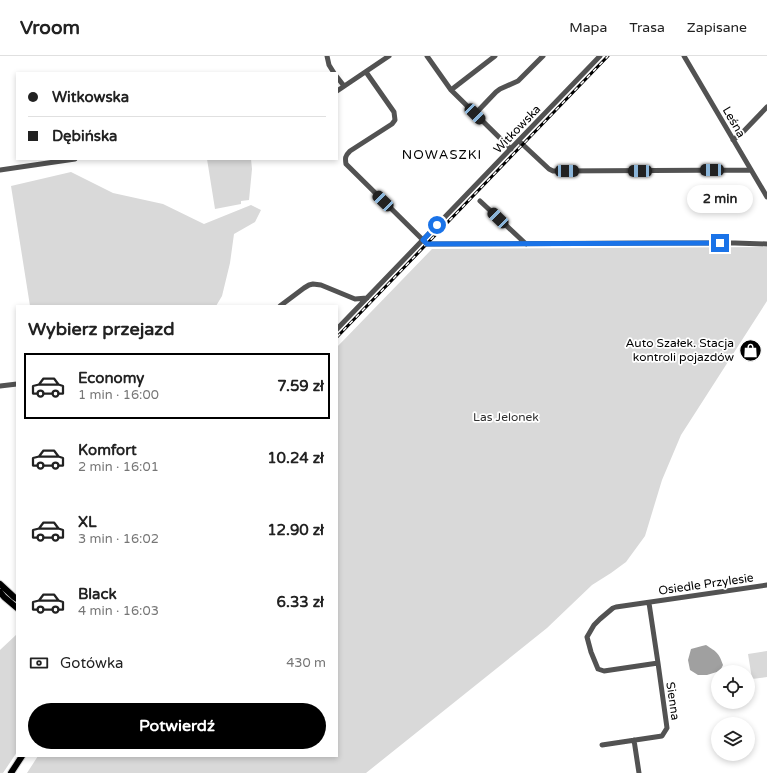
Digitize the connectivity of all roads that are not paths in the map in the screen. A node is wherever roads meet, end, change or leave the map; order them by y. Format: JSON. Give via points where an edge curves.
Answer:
{"nodes":[{"id":1,"x":327,"y":56,"type":"edge"},
{"id":2,"x":389,"y":56,"type":"edge"},
{"id":3,"x":427,"y":56,"type":"edge"},
{"id":4,"x":495,"y":56,"type":"edge"},
{"id":5,"x":543,"y":56,"type":"edge"},
{"id":6,"x":600,"y":56,"type":"edge"},
{"id":7,"x":684,"y":56,"type":"edge"},
{"id":8,"x":334,"y":72,"type":"edge"},
{"id":9,"x":366,"y":72,"type":"junction"},
{"id":10,"x":338,"y":78,"type":"edge"},
{"id":11,"x":344,"y":86,"type":"junction"},
{"id":12,"x":338,"y":90,"type":"edge"},
{"id":13,"x":451,"y":90,"type":"junction"},
{"id":14,"x":767,"y":107,"type":"edge"},
{"id":15,"x":475,"y":114,"type":"junction"},
{"id":16,"x":519,"y":140,"type":"junction"},
{"id":17,"x":733,"y":140,"type":"junction"},
{"id":18,"x":511,"y":149,"type":"junction"},
{"id":19,"x":68,"y":160,"type":"edge"},
{"id":20,"x":0,"y":170,"type":"edge"},
{"id":21,"x":751,"y":170,"type":"junction"},
{"id":22,"x":767,"y":197,"type":"edge"},
{"id":23,"x":480,"y":201,"type":"dead end"},
{"id":24,"x":423,"y":240,"type":"junction"},
{"id":25,"x":526,"y":244,"type":"junction"},
{"id":26,"x":767,"y":244,"type":"edge"},
{"id":27,"x":367,"y":298,"type":"junction"},
{"id":28,"x":281,"y":305,"type":"edge"},
{"id":29,"x":338,"y":327,"type":"edge"},
{"id":30,"x":16,"y":384,"type":"edge"},
{"id":31,"x":0,"y":386,"type":"edge"},
{"id":32,"x":0,"y":584,"type":"edge"},
{"id":33,"x":767,"y":585,"type":"edge"},
{"id":34,"x":0,"y":592,"type":"edge"},
{"id":35,"x":16,"y":598,"type":"edge"},
{"id":36,"x":649,"y":603,"type":"junction"},
{"id":37,"x":16,"y":607,"type":"edge"},
{"id":38,"x":658,"y":663,"type":"junction"},
{"id":39,"x":634,"y":740,"type":"junction"},
{"id":40,"x":602,"y":745,"type":"dead end"},
{"id":41,"x":21,"y":757,"type":"edge"},
{"id":42,"x":11,"y":773,"type":"edge"},
{"id":43,"x":639,"y":773,"type":"edge"}],
"edges":[{"from":1,"to":8,"type":"street"},
{"from":2,"to":9,"type":"street"},
{"from":3,"to":13,"type":"street"},
{"from":4,"to":13,"type":"street"},
{"from":5,"to":15,"type":"street","via":[[518,81],[500,88]]},
{"from":6,"to":16,"type":"street","name":"Witkowska"},
{"from":7,"to":17,"type":"street","name":"Leśna"},
{"from":9,"to":11,"type":"street"},
{"from":9,"to":24,"type":"street","via":[[394,112],[395,120],[350,151],[346,155],[346,164]]},
{"from":10,"to":11,"type":"street"},
{"from":11,"to":12,"type":"street"},
{"from":13,"to":15,"type":"street"},
{"from":14,"to":17,"type":"street"},
{"from":15,"to":18,"type":"street"},
{"from":16,"to":18,"type":"street","name":"Witkowska"},
{"from":16,"to":21,"type":"street","via":[[553,170]]},
{"from":17,"to":21,"type":"street","name":"Leśna"},
{"from":18,"to":24,"type":"street","name":"Witkowska"},
{"from":19,"to":20,"type":"street"},
{"from":21,"to":22,"type":"street","name":"Leśna"},
{"from":23,"to":25,"type":"street"},
{"from":24,"to":25,"type":"street","via":[[431,245]]},
{"from":24,"to":27,"type":"street","name":"Witkowska"},
{"from":25,"to":26,"type":"street"},
{"from":27,"to":28,"type":"street","via":[[355,299],[313,284]]},
{"from":27,"to":29,"type":"street","name":"Witkowska"},
{"from":30,"to":31,"type":"street"},
{"from":32,"to":35,"type":"main road"},
{"from":33,"to":36,"type":"street","name":"Osiedle Przylesie"},
{"from":34,"to":37,"type":"main road"},
{"from":36,"to":38,"type":"street","name":"Osiedle Przylesie"},
{"from":36,"to":38,"type":"street","name":"Osiedle Przylesie","via":[[612,608],[594,625],[588,634],[588,640],[600,670]]},
{"from":38,"to":39,"type":"street","name":"Sienna","via":[[667,728],[662,736]]},
{"from":39,"to":40,"type":"street","name":"Sienna"},
{"from":39,"to":43,"type":"street"},
{"from":41,"to":42,"type":"main road"}]}
